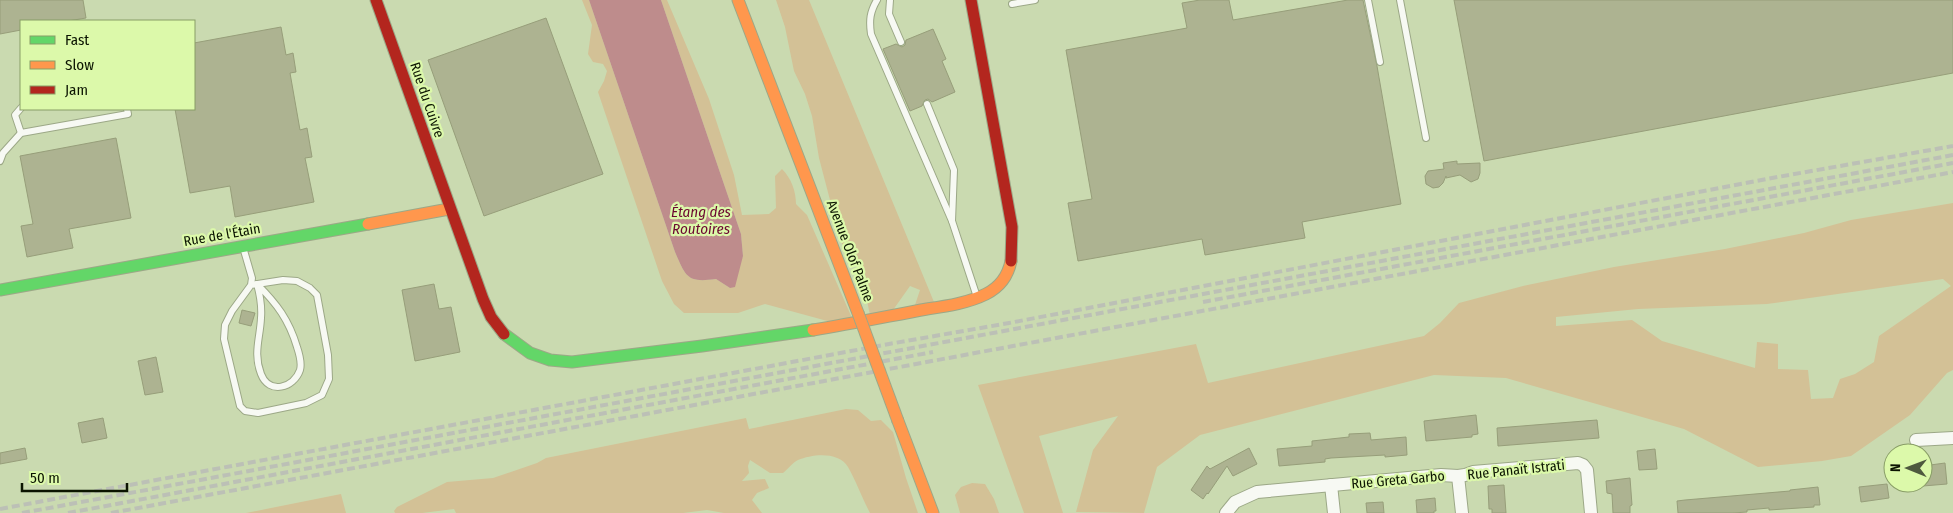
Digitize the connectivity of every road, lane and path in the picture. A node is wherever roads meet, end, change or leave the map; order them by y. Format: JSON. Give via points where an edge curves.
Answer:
{"nodes":[{"id":1,"x":376,"y":0,"type":"edge"},
{"id":2,"x":738,"y":0,"type":"edge"},
{"id":3,"x":877,"y":0,"type":"edge"},
{"id":4,"x":890,"y":0,"type":"edge"},
{"id":5,"x":971,"y":0,"type":"edge"},
{"id":6,"x":1035,"y":0,"type":"edge"},
{"id":7,"x":1368,"y":0,"type":"edge"},
{"id":8,"x":1400,"y":0,"type":"edge"},
{"id":9,"x":1012,"y":4,"type":"dead end"},
{"id":10,"x":901,"y":42,"type":"dead end"},
{"id":11,"x":1380,"y":62,"type":"dead end"},
{"id":12,"x":927,"y":104,"type":"dead end"},
{"id":13,"x":20,"y":109,"type":"edge"},
{"id":14,"x":127,"y":110,"type":"edge"},
{"id":15,"x":20,"y":133,"type":"junction"},
{"id":16,"x":1426,"y":138,"type":"dead end"},
{"id":17,"x":0,"y":161,"type":"edge"},
{"id":18,"x":449,"y":209,"type":"junction"},
{"id":19,"x":952,"y":221,"type":"junction"},
{"id":20,"x":243,"y":246,"type":"junction"},
{"id":21,"x":254,"y":284,"type":"junction"},
{"id":22,"x":0,"y":290,"type":"edge"},
{"id":23,"x":978,"y":298,"type":"junction"},
{"id":24,"x":1953,"y":438,"type":"edge"},
{"id":25,"x":1916,"y":440,"type":"dead end"},
{"id":26,"x":1458,"y":476,"type":"junction"},
{"id":27,"x":1331,"y":485,"type":"junction"},
{"id":28,"x":933,"y":513,"type":"edge"},
{"id":29,"x":1226,"y":513,"type":"edge"},
{"id":30,"x":1334,"y":513,"type":"edge"},
{"id":31,"x":1462,"y":513,"type":"edge"},
{"id":32,"x":1591,"y":513,"type":"edge"}],
"edges":[{"from":1,"to":18,"type":"street","name":"Rue du Cuivre"},
{"from":2,"to":28,"type":"street","name":"Avenue Olof Palme","bridge":true},
{"from":3,"to":19,"type":"lane","via":[[870,16],[870,34]]},
{"from":4,"to":10,"type":"lane","via":[[889,14]]},
{"from":5,"to":23,"type":"street","via":[[1014,249],[1010,269],[995,289]]},
{"from":6,"to":9,"type":"lane"},
{"from":7,"to":11,"type":"lane"},
{"from":8,"to":16,"type":"lane"},
{"from":12,"to":19,"type":"lane","via":[[954,170]]},
{"from":13,"to":15,"type":"lane","via":[[15,115]]},
{"from":14,"to":15,"type":"lane","via":[[128,114]]},
{"from":15,"to":17,"type":"lane"},
{"from":18,"to":20,"type":"street","name":"Rue de l'Étain"},
{"from":18,"to":23,"type":"street","name":"Rue du Cuivre","via":[[496,324],[519,347],[557,362],[678,350],[881,318]]},
{"from":19,"to":23,"type":"lane"},
{"from":20,"to":21,"type":"lane"},
{"from":20,"to":22,"type":"street","name":"Rue de l'Étain"},
{"from":21,"to":21,"type":"lane","via":[[261,301],[256,354],[262,375],[268,384],[284,387],[293,381],[301,368],[292,329],[277,304]]},
{"from":21,"to":21,"type":"lane","via":[[232,311],[224,339],[240,406],[245,411],[258,413],[306,403],[322,395],[330,379],[317,295],[297,281]]},
{"from":24,"to":25,"type":"street"},
{"from":26,"to":27,"type":"street","name":"Rue Greta Garbo"},
{"from":26,"to":31,"type":"street","name":"Rue Greta Garbo"},
{"from":26,"to":32,"type":"street","name":"Rue Panaït Istrati","via":[[1578,463],[1587,470]]},
{"from":27,"to":29,"type":"street","name":"Rue Greta Garbo","via":[[1257,492],[1235,502]]},
{"from":27,"to":30,"type":"street","name":"Rue Greta Garbo"}]}
